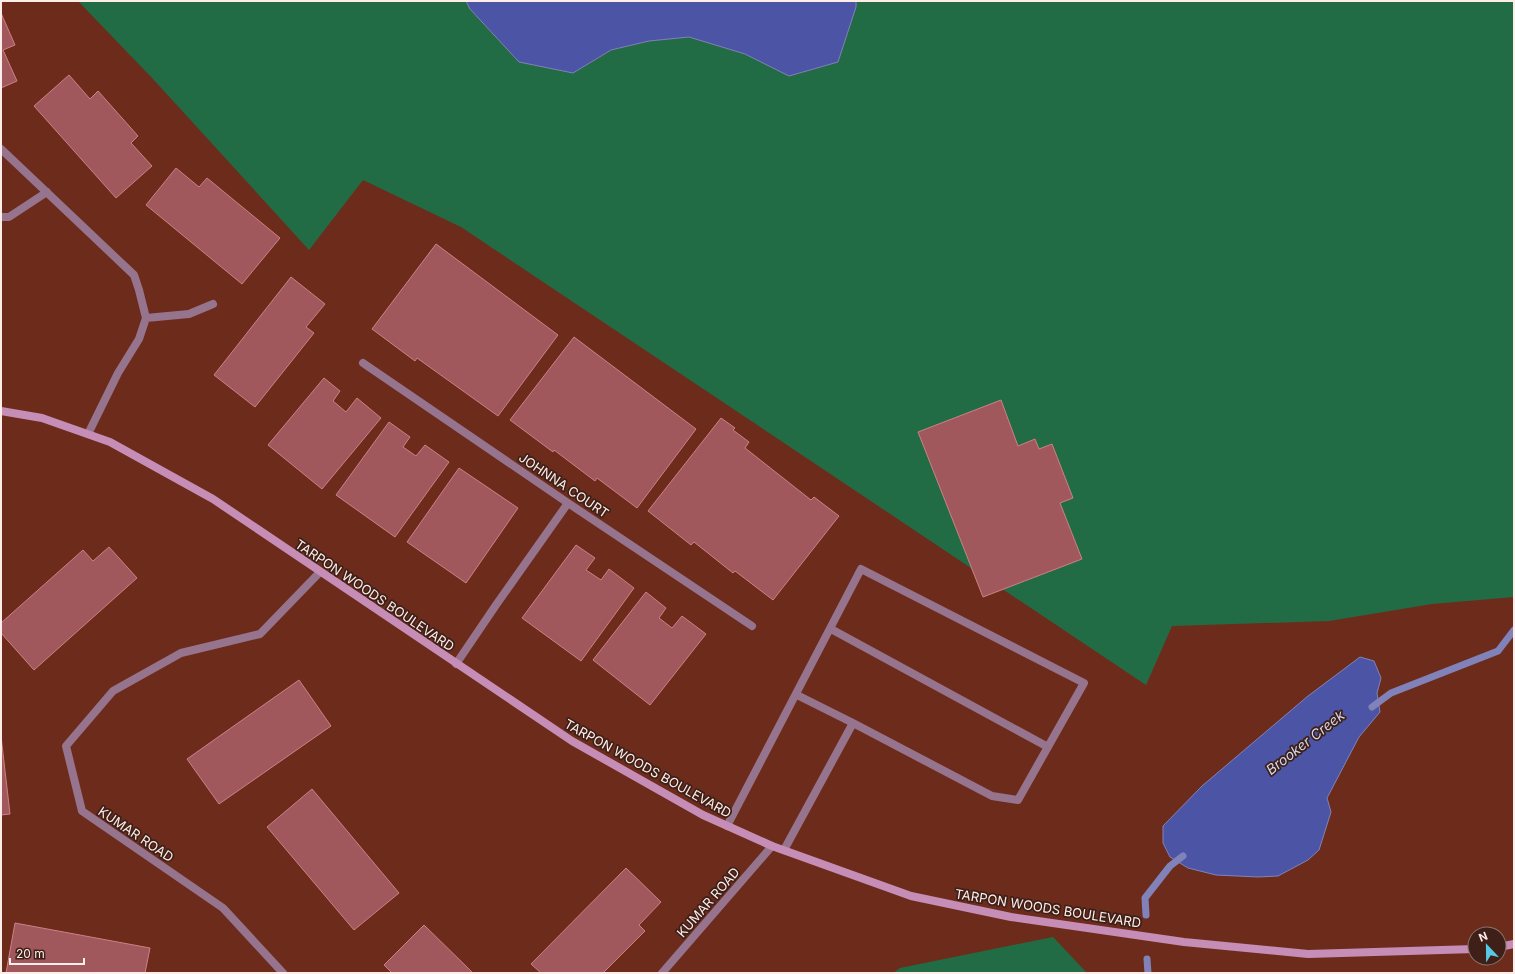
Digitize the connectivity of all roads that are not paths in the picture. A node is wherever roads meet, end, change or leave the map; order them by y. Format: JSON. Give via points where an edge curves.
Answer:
{"nodes":[{"id":1,"x":1,"y":150,"type":"edge"},
{"id":2,"x":47,"y":192,"type":"junction"},
{"id":3,"x":1,"y":217,"type":"edge"},
{"id":4,"x":212,"y":304,"type":"dead end"},
{"id":5,"x":146,"y":318,"type":"junction"},
{"id":6,"x":363,"y":363,"type":"dead end"},
{"id":7,"x":1,"y":411,"type":"edge"},
{"id":8,"x":88,"y":434,"type":"junction"},
{"id":9,"x":568,"y":503,"type":"junction"},
{"id":10,"x":320,"y":572,"type":"junction"},
{"id":11,"x":752,"y":626,"type":"dead end"},
{"id":12,"x":831,"y":629,"type":"junction"},
{"id":13,"x":456,"y":664,"type":"junction"},
{"id":14,"x":797,"y":695,"type":"junction"},
{"id":15,"x":853,"y":723,"type":"junction"},
{"id":16,"x":1048,"y":746,"type":"junction"},
{"id":17,"x":727,"y":826,"type":"junction"},
{"id":18,"x":772,"y":846,"type":"junction"},
{"id":19,"x":784,"y":850,"type":"junction"},
{"id":20,"x":1467,"y":949,"type":"edge"},
{"id":21,"x":283,"y":973,"type":"edge"},
{"id":22,"x":662,"y":973,"type":"edge"}],
"edges":[{"from":1,"to":2,"type":"street"},
{"from":2,"to":3,"type":"street","via":[[9,217]]},
{"from":2,"to":5,"type":"street","via":[[134,275]]},
{"from":4,"to":5,"type":"street","via":[[189,314]]},
{"from":5,"to":8,"type":"street","via":[[139,339],[118,373]]},
{"from":6,"to":9,"type":"street","name":"JOHNNA COURT"},
{"from":7,"to":8,"type":"street","name":"TARPON WOODS BOULEVARD","via":[[42,418]]},
{"from":8,"to":10,"type":"street","name":"TARPON WOODS BOULEVARD","via":[[110,442],[213,499]]},
{"from":9,"to":11,"type":"street","name":"JOHNNA COURT"},
{"from":9,"to":13,"type":"street"},
{"from":10,"to":13,"type":"street","name":"TARPON WOODS BOULEVARD"},
{"from":10,"to":21,"type":"street","name":"KUMAR ROAD","via":[[260,634],[181,653],[112,691],[66,746],[82,811],[223,908]]},
{"from":12,"to":14,"type":"street"},
{"from":12,"to":16,"type":"street"},
{"from":12,"to":16,"type":"street","via":[[861,569],[1084,683]]},
{"from":13,"to":17,"type":"street","name":"TARPON WOODS BOULEVARD","via":[[572,741]]},
{"from":14,"to":15,"type":"street"},
{"from":14,"to":17,"type":"street"},
{"from":15,"to":16,"type":"street","via":[[992,796],[1018,800]]},
{"from":15,"to":19,"type":"street"},
{"from":17,"to":18,"type":"street","name":"TARPON WOODS BOULEVARD"},
{"from":18,"to":19,"type":"street","name":"TARPON WOODS BOULEVARD"},
{"from":18,"to":22,"type":"street","name":"KUMAR ROAD"},
{"from":19,"to":20,"type":"street","name":"TARPON WOODS BOULEVARD","via":[[911,896],[1011,917],[1168,940],[1308,954]]}]}
